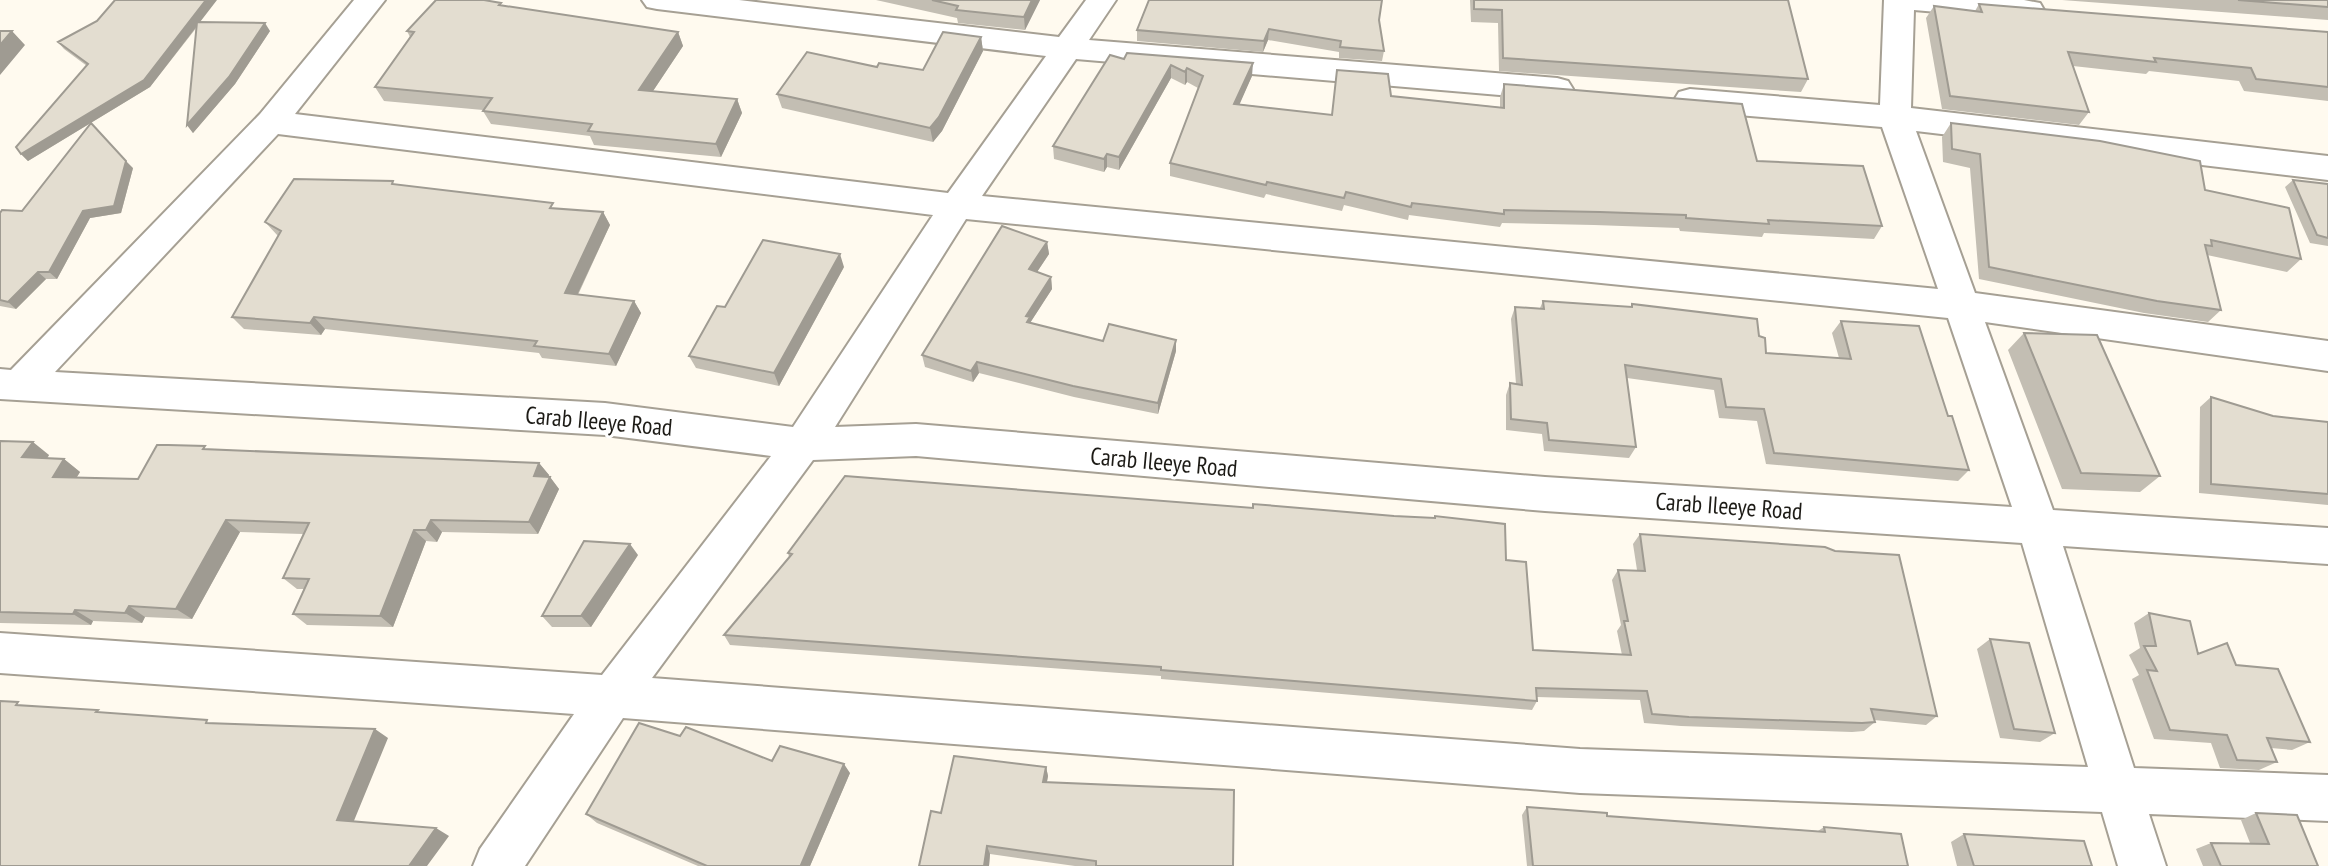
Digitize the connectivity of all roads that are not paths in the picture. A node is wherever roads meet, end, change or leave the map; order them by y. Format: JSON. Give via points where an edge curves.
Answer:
{"nodes":[{"id":1,"x":370,"y":0,"type":"edge"},
{"id":2,"x":657,"y":0,"type":"edge"},
{"id":3,"x":1101,"y":0,"type":"edge"},
{"id":4,"x":1899,"y":0,"type":"edge"},
{"id":5,"x":1905,"y":0,"type":"edge"},
{"id":6,"x":2055,"y":12,"type":"edge"},
{"id":7,"x":1067,"y":48,"type":"junction"},
{"id":8,"x":1592,"y":92,"type":"edge"},
{"id":9,"x":1661,"y":98,"type":"edge"},
{"id":10,"x":1895,"y":117,"type":"junction"},
{"id":11,"x":271,"y":122,"type":"junction"},
{"id":12,"x":2328,"y":168,"type":"edge"},
{"id":13,"x":957,"y":206,"type":"junction"},
{"id":14,"x":1961,"y":305,"type":"junction"},
{"id":15,"x":2328,"y":356,"type":"edge"},
{"id":16,"x":10,"y":384,"type":"edge"},
{"id":17,"x":803,"y":444,"type":"junction"},
{"id":18,"x":2039,"y":526,"type":"junction"},
{"id":19,"x":2328,"y":546,"type":"edge"},
{"id":20,"x":0,"y":653,"type":"edge"},
{"id":21,"x":612,"y":696,"type":"junction"},
{"id":22,"x":2118,"y":788,"type":"junction"},
{"id":23,"x":2328,"y":798,"type":"edge"},
{"id":24,"x":497,"y":866,"type":"edge"},
{"id":25,"x":2142,"y":866,"type":"edge"}],
"edges":[{"from":1,"to":11,"type":"street"},
{"from":2,"to":7,"type":"street"},
{"from":3,"to":7,"type":"street"},
{"from":4,"to":10,"type":"street"},
{"from":5,"to":6,"type":"street"},
{"from":7,"to":8,"type":"street"},
{"from":7,"to":13,"type":"street"},
{"from":9,"to":10,"type":"street"},
{"from":10,"to":12,"type":"street"},
{"from":10,"to":14,"type":"street"},
{"from":11,"to":13,"type":"street"},
{"from":11,"to":16,"type":"street"},
{"from":13,"to":14,"type":"street"},
{"from":13,"to":17,"type":"street"},
{"from":14,"to":15,"type":"street"},
{"from":14,"to":18,"type":"street"},
{"from":16,"to":17,"type":"street","name":"Carab Ileeye Road","via":[[604,419]]},
{"from":17,"to":18,"type":"street","name":"Carab Ileeye Road","via":[[916,440],[1545,495]]},
{"from":17,"to":21,"type":"street"},
{"from":18,"to":19,"type":"street","name":"Carab Ileeye Road"},
{"from":18,"to":22,"type":"street"},
{"from":20,"to":21,"type":"street"},
{"from":21,"to":22,"type":"street","via":[[1580,771]]},
{"from":21,"to":24,"type":"street"},
{"from":22,"to":23,"type":"street"},
{"from":22,"to":25,"type":"street"}]}
